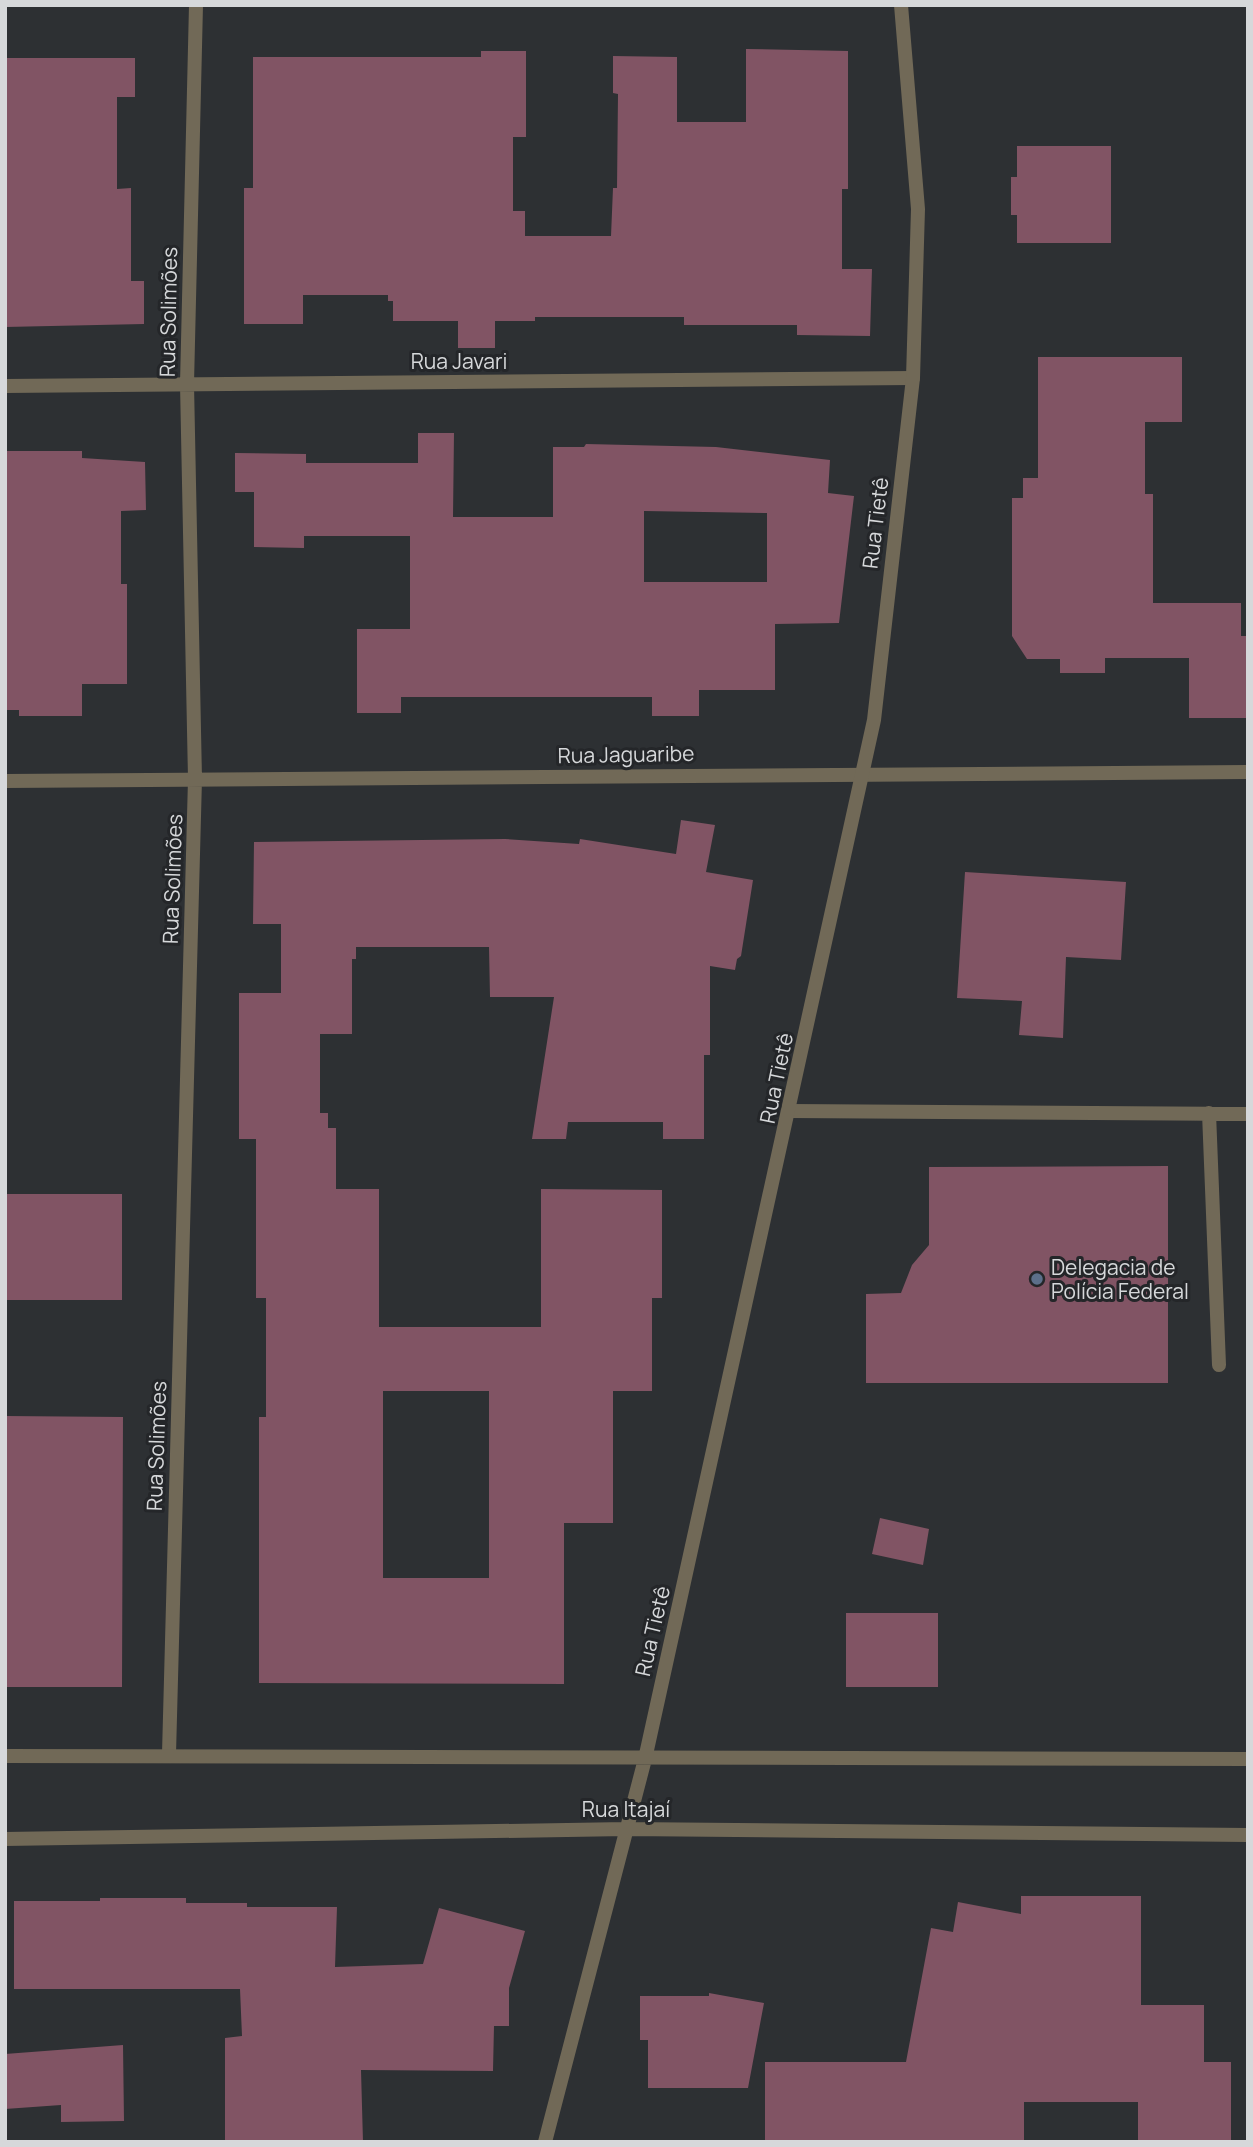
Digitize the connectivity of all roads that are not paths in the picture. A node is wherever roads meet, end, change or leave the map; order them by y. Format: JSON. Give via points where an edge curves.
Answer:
{"nodes":[{"id":1,"x":197,"y":5,"type":"edge"},
{"id":2,"x":901,"y":5,"type":"edge"},
{"id":3,"x":913,"y":379,"type":"junction"},
{"id":4,"x":187,"y":384,"type":"junction"},
{"id":5,"x":5,"y":386,"type":"edge"},
{"id":6,"x":864,"y":772,"type":"junction"},
{"id":7,"x":1248,"y":772,"type":"edge"},
{"id":8,"x":195,"y":779,"type":"junction"},
{"id":9,"x":5,"y":780,"type":"edge"},
{"id":10,"x":790,"y":1111,"type":"junction"},
{"id":11,"x":1209,"y":1113,"type":"junction"},
{"id":12,"x":1248,"y":1114,"type":"edge"},
{"id":13,"x":1219,"y":1365,"type":"dead end"},
{"id":14,"x":169,"y":1754,"type":"junction"},
{"id":15,"x":5,"y":1756,"type":"edge"},
{"id":16,"x":645,"y":1759,"type":"junction"},
{"id":17,"x":1248,"y":1759,"type":"edge"},
{"id":18,"x":626,"y":1829,"type":"junction"},
{"id":19,"x":1248,"y":1835,"type":"edge"},
{"id":20,"x":5,"y":1839,"type":"edge"},
{"id":21,"x":545,"y":2142,"type":"edge"}],
"edges":[{"from":1,"to":4,"type":"street","name":"Rua Solimões"},
{"from":2,"to":3,"type":"street","name":"Rua Tietê","via":[[919,209]]},
{"from":3,"to":4,"type":"street","name":"Rua Javari"},
{"from":3,"to":6,"type":"street","name":"Rua Tietê"},
{"from":4,"to":5,"type":"street","name":"Rua Javari"},
{"from":4,"to":8,"type":"street","name":"Rua Solimões"},
{"from":6,"to":7,"type":"street","name":"Rua Jaguaribe"},
{"from":6,"to":8,"type":"street","name":"Rua Jaguaribe"},
{"from":6,"to":10,"type":"street","name":"Rua Tietê"},
{"from":8,"to":9,"type":"street","name":"Rua Jaguaribe"},
{"from":8,"to":14,"type":"street","name":"Rua Solimões"},
{"from":10,"to":11,"type":"street"},
{"from":10,"to":16,"type":"street","name":"Rua Tietê"},
{"from":11,"to":12,"type":"street"},
{"from":11,"to":13,"type":"street"},
{"from":14,"to":15,"type":"street"},
{"from":14,"to":16,"type":"street"},
{"from":16,"to":17,"type":"street"},
{"from":16,"to":18,"type":"street","name":"Rua Tietê"},
{"from":18,"to":19,"type":"street","name":"Rua Itajaí"},
{"from":18,"to":20,"type":"street","name":"Rua Itajaí"},
{"from":18,"to":21,"type":"street","name":"Rua Tietê"}]}
